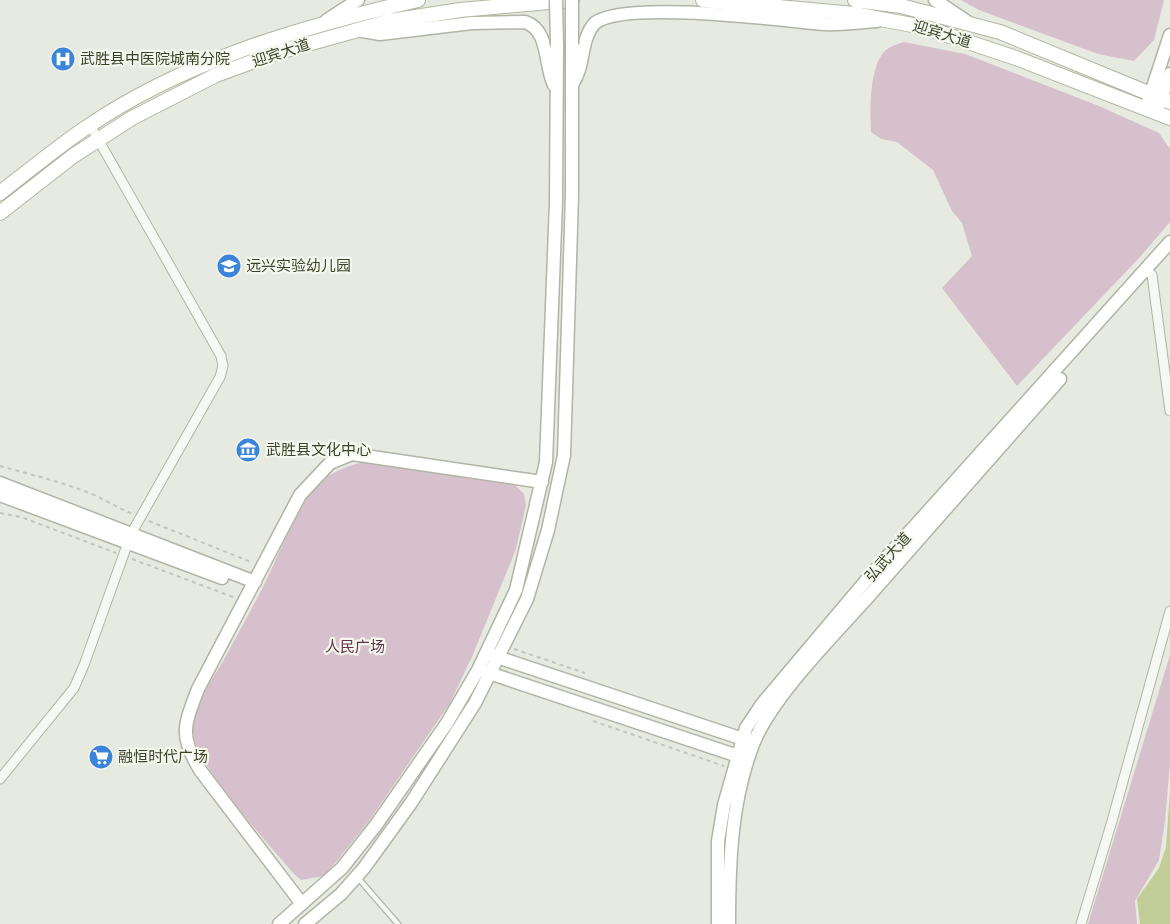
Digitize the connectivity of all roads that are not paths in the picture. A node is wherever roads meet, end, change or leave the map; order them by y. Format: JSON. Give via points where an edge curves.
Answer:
{"nodes":[{"id":1,"x":358,"y":0,"type":"edge"},
{"id":2,"x":418,"y":0,"type":"edge"},
{"id":3,"x":556,"y":0,"type":"edge"},
{"id":4,"x":572,"y":0,"type":"edge"},
{"id":5,"x":703,"y":0,"type":"edge"},
{"id":6,"x":855,"y":0,"type":"edge"},
{"id":7,"x":935,"y":0,"type":"edge"},
{"id":8,"x":886,"y":20,"type":"junction"},
{"id":9,"x":319,"y":24,"type":"junction"},
{"id":10,"x":971,"y":24,"type":"junction"},
{"id":11,"x":357,"y":30,"type":"junction"},
{"id":12,"x":1170,"y":35,"type":"edge"},
{"id":13,"x":1170,"y":74,"type":"edge"},
{"id":14,"x":572,"y":85,"type":"junction"},
{"id":15,"x":557,"y":92,"type":"junction"},
{"id":16,"x":1161,"y":98,"type":"edge"},
{"id":17,"x":1151,"y":110,"type":"junction"},
{"id":18,"x":1170,"y":118,"type":"edge"},
{"id":19,"x":90,"y":125,"type":"junction"},
{"id":20,"x":1170,"y":129,"type":"edge"},
{"id":21,"x":98,"y":140,"type":"junction"},
{"id":22,"x":0,"y":193,"type":"edge"},
{"id":23,"x":0,"y":213,"type":"edge"},
{"id":24,"x":1170,"y":242,"type":"edge"},
{"id":25,"x":1170,"y":253,"type":"edge"},
{"id":26,"x":1149,"y":272,"type":"junction"},
{"id":27,"x":1170,"y":411,"type":"edge"},
{"id":28,"x":542,"y":482,"type":"junction"},
{"id":29,"x":0,"y":483,"type":"edge"},
{"id":30,"x":0,"y":495,"type":"edge"},
{"id":31,"x":129,"y":538,"type":"junction"},
{"id":32,"x":253,"y":585,"type":"junction"},
{"id":33,"x":1170,"y":610,"type":"edge"},
{"id":34,"x":492,"y":655,"type":"junction"},
{"id":35,"x":484,"y":672,"type":"junction"},
{"id":36,"x":748,"y":741,"type":"junction"},
{"id":37,"x":743,"y":757,"type":"junction"},
{"id":38,"x":0,"y":779,"type":"edge"},
{"id":39,"x":357,"y":877,"type":"junction"},
{"id":40,"x":302,"y":904,"type":"junction"},
{"id":41,"x":279,"y":924,"type":"edge"},
{"id":42,"x":305,"y":924,"type":"edge"},
{"id":43,"x":398,"y":924,"type":"edge"},
{"id":44,"x":718,"y":924,"type":"edge"},
{"id":45,"x":729,"y":924,"type":"edge"},
{"id":46,"x":1081,"y":924,"type":"edge"}],
"edges":[{"from":1,"to":9,"type":"main road"},
{"from":2,"to":9,"type":"main road","name":"迎宾大道"},
{"from":3,"to":15,"type":"main road","bridge":true},
{"from":4,"to":11,"type":"main road","name":"迎宾大道","via":[[460,10],[390,21]]},
{"from":4,"to":14,"type":"main road","bridge":true},
{"from":5,"to":8,"type":"main road","name":"迎宾大道"},
{"from":6,"to":10,"type":"main road","name":"迎宾大道","via":[[901,6]]},
{"from":7,"to":10,"type":"main road"},
{"from":8,"to":14,"type":"main road","via":[[826,24],[670,11],[635,10],[611,14],[589,31],[580,69]]},
{"from":8,"to":17,"type":"main road","name":"迎宾大道","via":[[924,27],[1016,58]]},
{"from":9,"to":19,"type":"main road","name":"迎宾大道","via":[[222,57],[129,102]]},
{"from":10,"to":16,"type":"main road","name":"迎宾大道","via":[[1000,32]]},
{"from":11,"to":15,"type":"main road","via":[[380,34],[472,23],[532,24],[542,37],[549,75]]},
{"from":11,"to":21,"type":"main road","name":"迎宾大道","via":[[278,52],[216,75],[132,118]]},
{"from":12,"to":16,"type":"main road"},
{"from":13,"to":16,"type":"main road"},
{"from":14,"to":34,"type":"main road","via":[[564,455],[548,530],[527,599]]},
{"from":15,"to":28,"type":"main road","via":[[556,202],[546,462]]},
{"from":16,"to":17,"type":"main road"},
{"from":17,"to":18,"type":"main road","name":"迎宾大道"},
{"from":17,"to":20,"type":"main road"},
{"from":19,"to":21,"type":"street"},
{"from":19,"to":22,"type":"main road","name":"迎宾大道"},
{"from":21,"to":23,"type":"main road","name":"迎宾大道"},
{"from":21,"to":31,"type":"street","via":[[221,356],[223,366],[220,377]]},
{"from":24,"to":26,"type":"main road","name":"弘武大道"},
{"from":25,"to":26,"type":"main road","name":"弘武大道"},
{"from":26,"to":27,"type":"street"},
{"from":26,"to":36,"type":"main road","name":"弘武大道","via":[[781,679],[756,712]]},
{"from":28,"to":32,"type":"main road","via":[[352,454],[330,463],[300,495]]},
{"from":28,"to":34,"type":"main road","via":[[516,590]]},
{"from":29,"to":31,"type":"main road"},
{"from":30,"to":31,"type":"main road"},
{"from":31,"to":32,"type":"main road"},
{"from":31,"to":38,"type":"street","via":[[74,688]]},
{"from":32,"to":40,"type":"main road","via":[[198,689],[185,723],[187,748],[200,770]]},
{"from":33,"to":46,"type":"street"},
{"from":34,"to":35,"type":"main road"},
{"from":34,"to":36,"type":"main road"},
{"from":35,"to":37,"type":"main road"},
{"from":35,"to":39,"type":"main road","via":[[475,702],[411,803]]},
{"from":35,"to":40,"type":"main road","via":[[376,825],[342,868]]},
{"from":36,"to":37,"type":"main road","name":"弘武大道"},
{"from":37,"to":44,"type":"main road","name":"弘武大道","via":[[733,769],[718,841]]},
{"from":37,"to":45,"type":"main road","name":"弘武大道","via":[[732,836]]},
{"from":39,"to":42,"type":"main road"},
{"from":39,"to":43,"type":"lane"},
{"from":40,"to":41,"type":"main road"}]}
